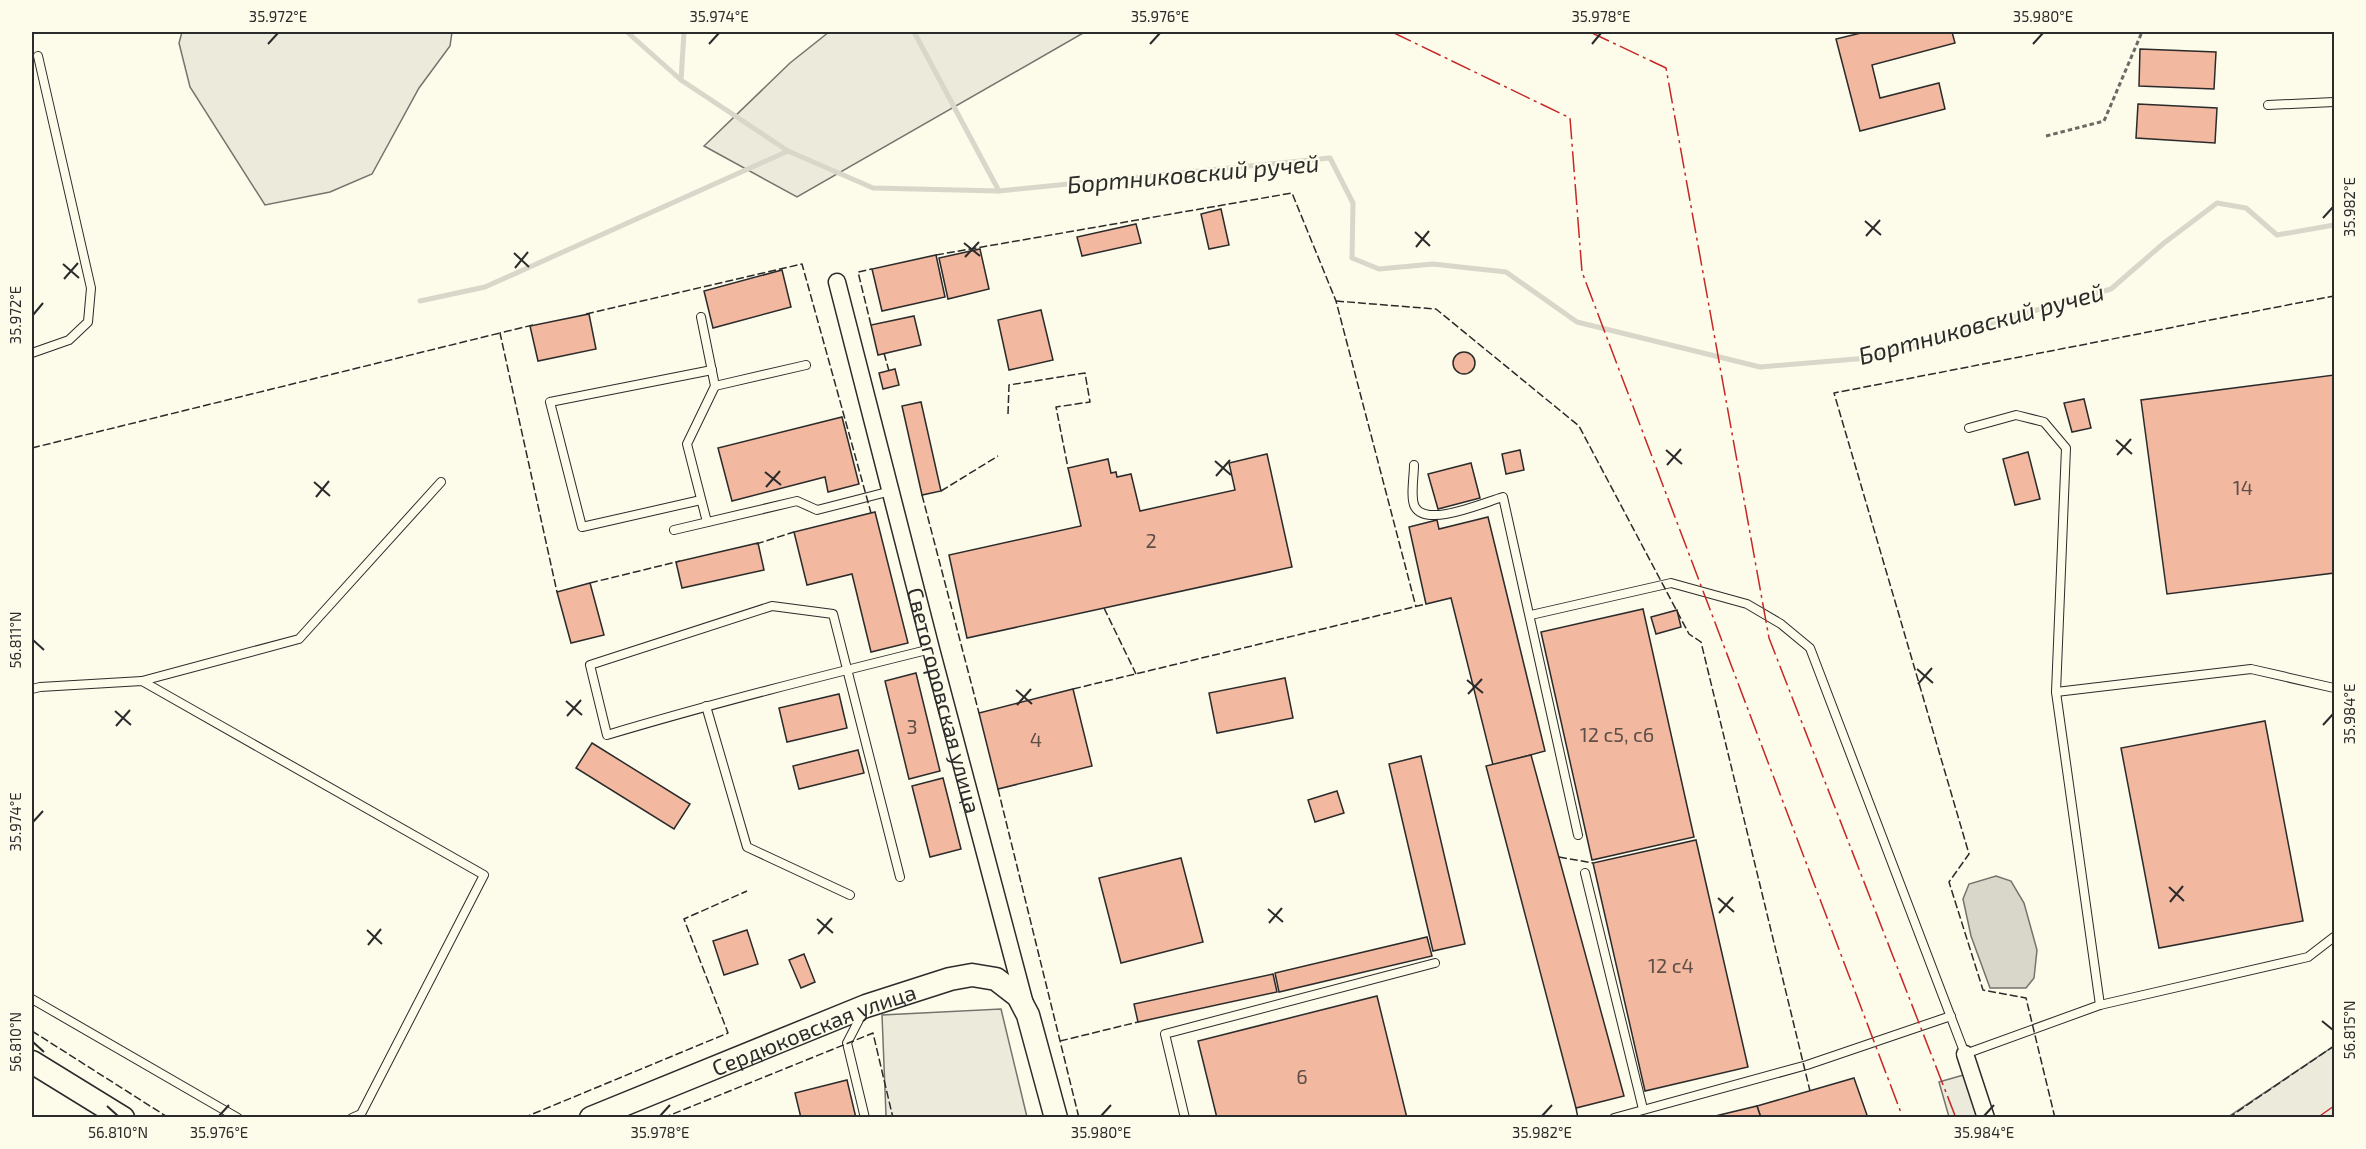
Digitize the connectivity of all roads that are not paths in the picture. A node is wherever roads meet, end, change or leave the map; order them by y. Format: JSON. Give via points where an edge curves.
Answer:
{"nodes":[{"id":1,"x":38,"y":56,"type":"dead end"},
{"id":2,"x":2334,"y":102,"type":"edge"},
{"id":3,"x":2268,"y":105,"type":"dead end"},
{"id":4,"x":837,"y":282,"type":"dead end"},
{"id":5,"x":701,"y":317,"type":"dead end"},
{"id":6,"x":32,"y":353,"type":"edge"},
{"id":7,"x":806,"y":365,"type":"dead end"},
{"id":8,"x":712,"y":370,"type":"junction"},
{"id":9,"x":716,"y":386,"type":"junction"},
{"id":10,"x":1969,"y":428,"type":"dead end"},
{"id":11,"x":1414,"y":465,"type":"dead end"},
{"id":12,"x":441,"y":482,"type":"dead end"},
{"id":13,"x":891,"y":491,"type":"junction"},
{"id":14,"x":701,"y":500,"type":"junction"},
{"id":15,"x":707,"y":522,"type":"junction"},
{"id":16,"x":674,"y":530,"type":"dead end"},
{"id":17,"x":1531,"y":615,"type":"junction"},
{"id":18,"x":931,"y":649,"type":"junction"},
{"id":19,"x":847,"y":670,"type":"junction"},
{"id":20,"x":142,"y":681,"type":"junction"},
{"id":21,"x":2334,"y":688,"type":"edge"},
{"id":22,"x":32,"y":689,"type":"edge"},
{"id":23,"x":2056,"y":692,"type":"junction"},
{"id":24,"x":706,"y":706,"type":"junction"},
{"id":25,"x":1578,"y":835,"type":"dead end"},
{"id":26,"x":1585,"y":873,"type":"dead end"},
{"id":27,"x":900,"y":877,"type":"dead end"},
{"id":28,"x":850,"y":895,"type":"dead end"},
{"id":29,"x":2334,"y":937,"type":"edge"},
{"id":30,"x":1435,"y":963,"type":"dead end"},
{"id":31,"x":32,"y":999,"type":"edge"},
{"id":32,"x":2100,"y":1005,"type":"junction"},
{"id":33,"x":866,"y":1006,"type":"junction"},
{"id":34,"x":1028,"y":1015,"type":"junction"},
{"id":35,"x":1951,"y":1016,"type":"junction"},
{"id":36,"x":1965,"y":1054,"type":"junction"},
{"id":37,"x":32,"y":1062,"type":"edge"},
{"id":38,"x":1643,"y":1109,"type":"junction"},
{"id":39,"x":123,"y":1118,"type":"edge"},
{"id":40,"x":238,"y":1118,"type":"edge"},
{"id":41,"x":352,"y":1118,"type":"edge"},
{"id":42,"x":591,"y":1118,"type":"edge"},
{"id":43,"x":865,"y":1118,"type":"edge"},
{"id":44,"x":1056,"y":1118,"type":"edge"},
{"id":45,"x":1185,"y":1118,"type":"edge"},
{"id":46,"x":1614,"y":1118,"type":"edge"},
{"id":47,"x":1986,"y":1118,"type":"edge"}],
"edges":[{"from":1,"to":6,"type":"lane","via":[[91,288],[88,322],[69,340]]},
{"from":2,"to":3,"type":"lane"},
{"from":4,"to":13,"type":"street","name":"Светогоровская улица"},
{"from":5,"to":8,"type":"lane"},
{"from":7,"to":9,"type":"lane"},
{"from":8,"to":9,"type":"lane"},
{"from":8,"to":14,"type":"lane","via":[[550,402],[582,527]]},
{"from":9,"to":14,"type":"lane","via":[[687,444]]},
{"from":10,"to":23,"type":"lane","via":[[2016,415],[2044,422],[2066,448]]},
{"from":11,"to":17,"type":"lane","via":[[1414,506],[1420,513],[1438,517],[1503,497]]},
{"from":12,"to":20,"type":"lane","via":[[299,639]]},
{"from":13,"to":15,"type":"lane","via":[[816,510],[797,501]]},
{"from":13,"to":18,"type":"street","name":"Светогоровская улица"},
{"from":14,"to":15,"type":"lane"},
{"from":15,"to":16,"type":"lane"},
{"from":17,"to":25,"type":"lane"},
{"from":17,"to":35,"type":"lane","via":[[1671,583],[1747,604],[1781,624],[1810,648]]},
{"from":18,"to":19,"type":"lane"},
{"from":18,"to":34,"type":"street","name":"Светогоровская улица"},
{"from":19,"to":24,"type":"lane"},
{"from":19,"to":24,"type":"lane","via":[[833,614],[772,606],[590,665],[607,735]]},
{"from":19,"to":27,"type":"lane"},
{"from":20,"to":22,"type":"lane"},
{"from":20,"to":41,"type":"lane","via":[[483,875],[361,1114]]},
{"from":21,"to":23,"type":"lane","via":[[2251,669]]},
{"from":23,"to":32,"type":"lane"},
{"from":24,"to":28,"type":"lane","via":[[747,847]]},
{"from":26,"to":38,"type":"lane"},
{"from":29,"to":32,"type":"lane","via":[[2308,957]]},
{"from":30,"to":45,"type":"lane","via":[[1165,1034]]},
{"from":31,"to":40,"type":"lane"},
{"from":32,"to":36,"type":"lane"},
{"from":33,"to":34,"type":"street","name":"Сердюковская улица","via":[[972,975],[996,979],[1008,987]]},
{"from":33,"to":42,"type":"street","name":"Сердюковская улица"},
{"from":33,"to":43,"type":"lane","via":[[847,1043]]},
{"from":34,"to":44,"type":"street","name":"Светогоровская улица"},
{"from":35,"to":36,"type":"lane"},
{"from":35,"to":38,"type":"lane","via":[[1807,1065]]},
{"from":36,"to":47,"type":"street"},
{"from":37,"to":39,"type":"street"},
{"from":38,"to":46,"type":"lane"}]}
